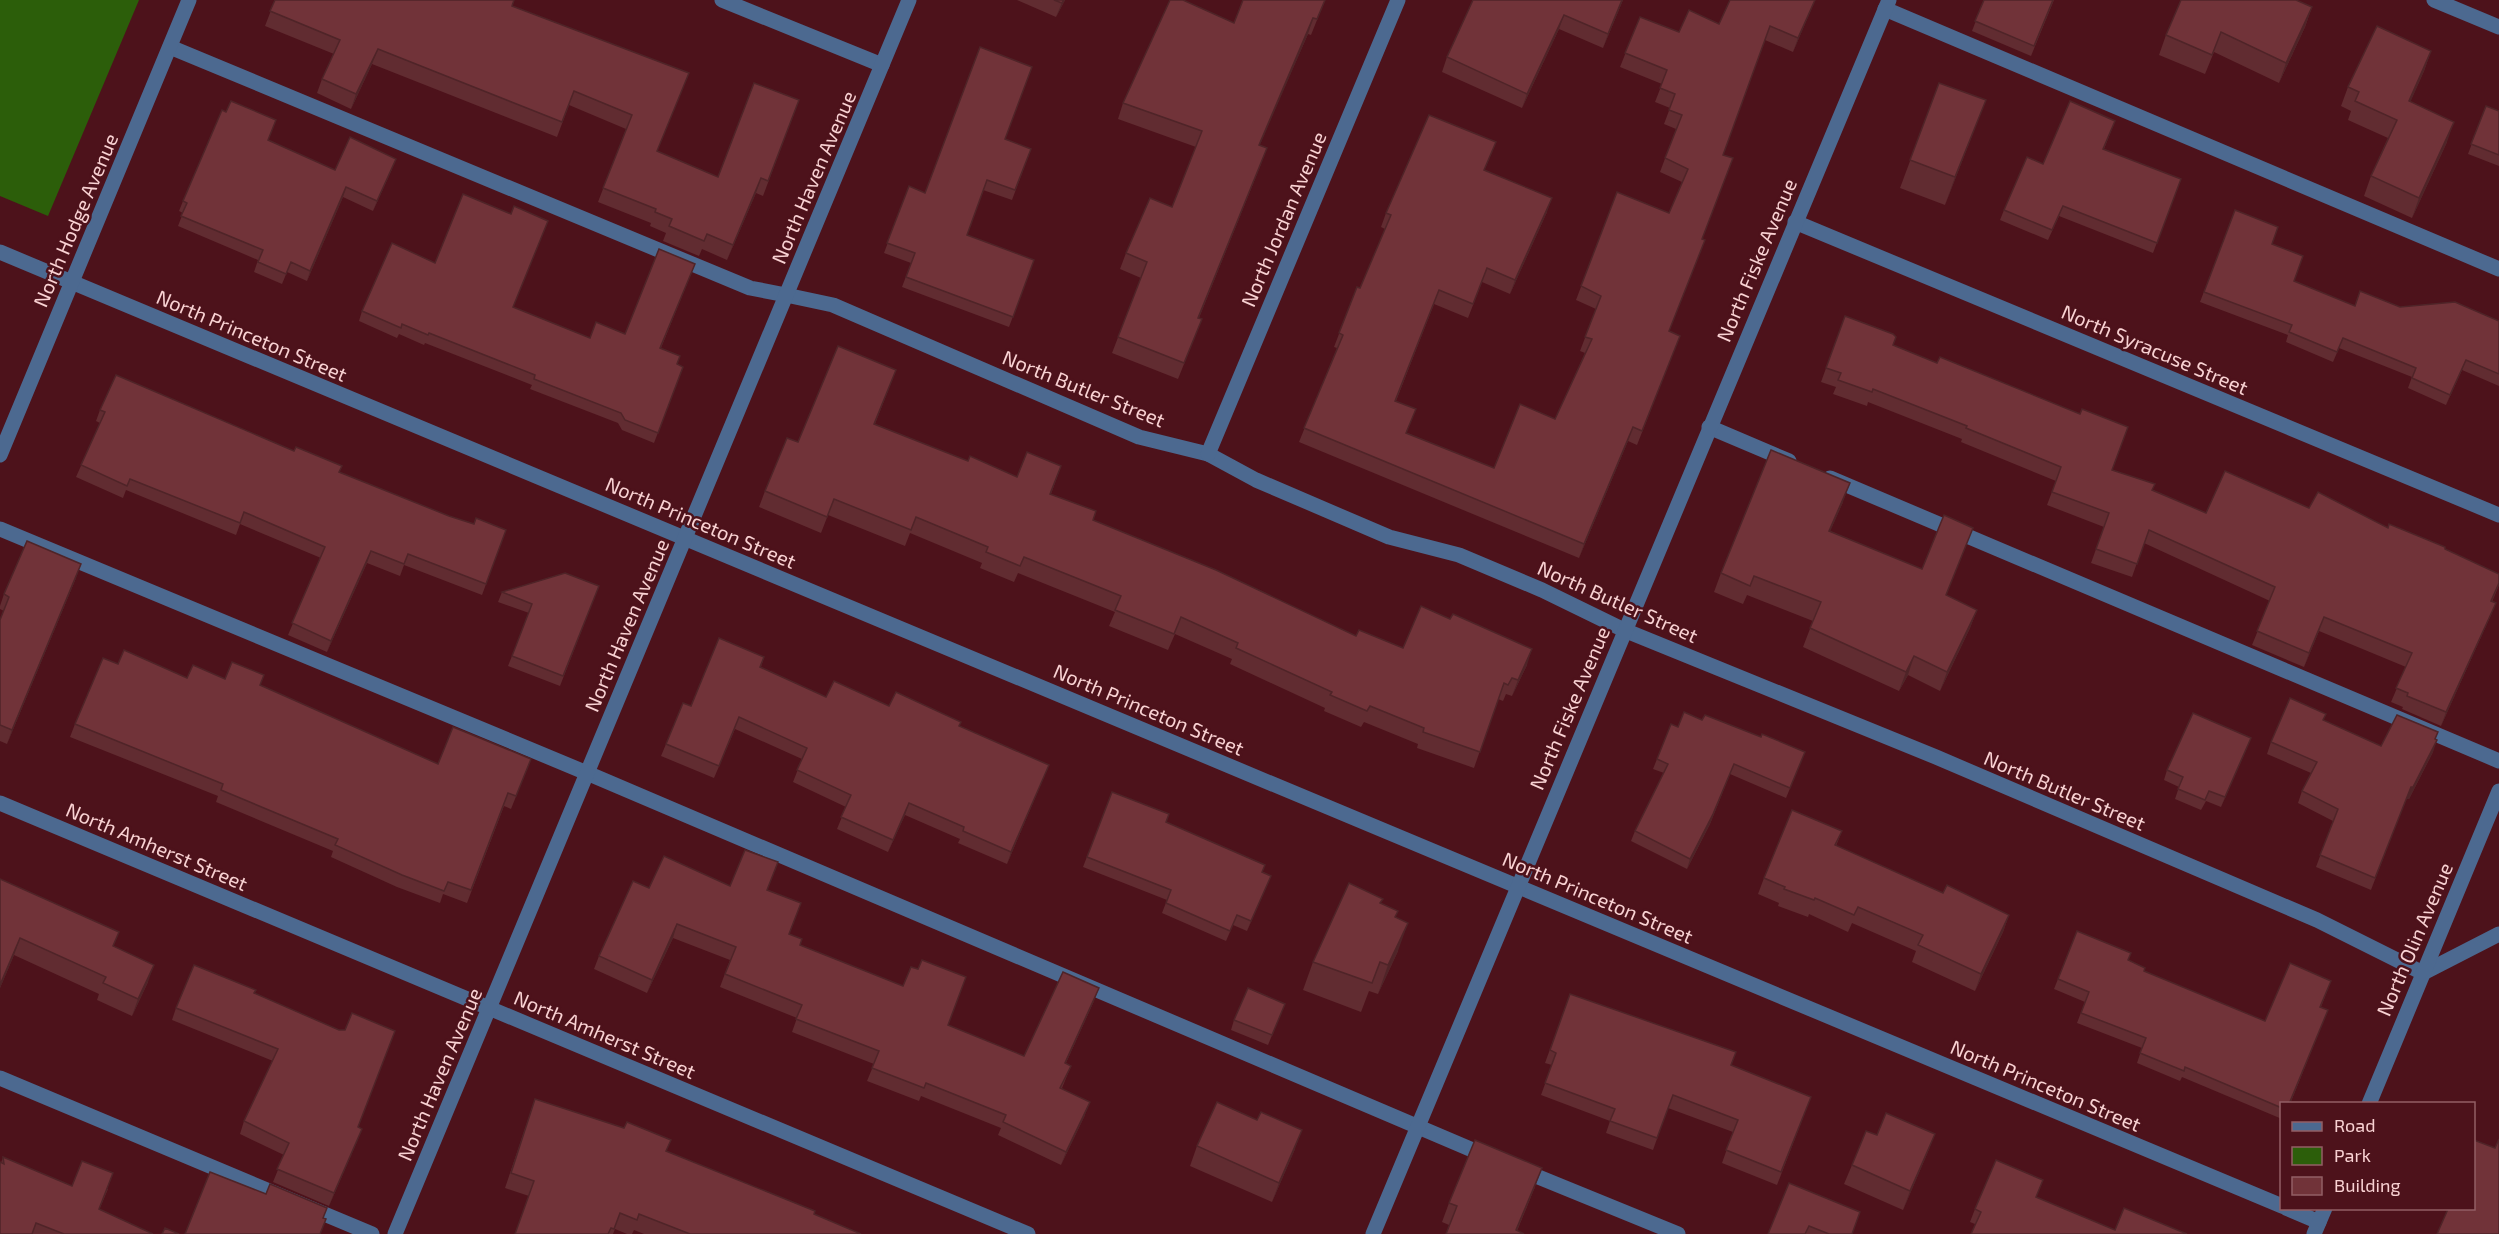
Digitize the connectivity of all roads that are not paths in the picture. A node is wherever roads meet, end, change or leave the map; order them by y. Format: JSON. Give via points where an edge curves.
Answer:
{"nodes":[{"id":1,"x":189,"y":0,"type":"edge"},
{"id":2,"x":722,"y":0,"type":"edge"},
{"id":3,"x":909,"y":0,"type":"edge"},
{"id":4,"x":1398,"y":0,"type":"edge"},
{"id":5,"x":2434,"y":0,"type":"edge"},
{"id":6,"x":1887,"y":4,"type":"edge"},
{"id":7,"x":2499,"y":27,"type":"edge"},
{"id":8,"x":170,"y":47,"type":"junction"},
{"id":9,"x":882,"y":65,"type":"junction"},
{"id":10,"x":1795,"y":222,"type":"junction"},
{"id":11,"x":0,"y":252,"type":"edge"},
{"id":12,"x":2499,"y":269,"type":"edge"},
{"id":13,"x":72,"y":283,"type":"junction"},
{"id":14,"x":786,"y":295,"type":"junction"},
{"id":15,"x":1709,"y":427,"type":"junction"},
{"id":16,"x":1208,"y":454,"type":"junction"},
{"id":17,"x":0,"y":455,"type":"edge"},
{"id":18,"x":2499,"y":515,"type":"edge"},
{"id":19,"x":0,"y":529,"type":"edge"},
{"id":20,"x":685,"y":539,"type":"junction"},
{"id":21,"x":1624,"y":630,"type":"junction"},
{"id":22,"x":2499,"y":761,"type":"edge"},
{"id":23,"x":587,"y":773,"type":"junction"},
{"id":24,"x":2499,"y":791,"type":"edge"},
{"id":25,"x":0,"y":803,"type":"edge"},
{"id":26,"x":1518,"y":886,"type":"junction"},
{"id":27,"x":2499,"y":934,"type":"edge"},
{"id":28,"x":2423,"y":974,"type":"junction"},
{"id":29,"x":489,"y":1008,"type":"junction"},
{"id":30,"x":0,"y":1078,"type":"edge"},
{"id":31,"x":2370,"y":1102,"type":"edge"},
{"id":32,"x":1418,"y":1128,"type":"junction"},
{"id":33,"x":2280,"y":1205,"type":"edge"},
{"id":34,"x":2289,"y":1210,"type":"edge"},
{"id":35,"x":2320,"y":1222,"type":"edge"},
{"id":36,"x":372,"y":1234,"type":"edge"},
{"id":37,"x":395,"y":1234,"type":"edge"},
{"id":38,"x":1028,"y":1234,"type":"edge"},
{"id":39,"x":1373,"y":1234,"type":"edge"},
{"id":40,"x":1678,"y":1234,"type":"edge"}],
"edges":[{"from":1,"to":8,"type":"street","name":"North Hodge Avenue"},
{"from":2,"to":9,"type":"street"},
{"from":3,"to":9,"type":"street","name":"North Haven Avenue"},
{"from":4,"to":16,"type":"street","name":"North Jordan Avenue"},
{"from":5,"to":7,"type":"street"},
{"from":6,"to":10,"type":"street","name":"North Fiske Avenue"},
{"from":6,"to":12,"type":"street"},
{"from":8,"to":13,"type":"street","name":"North Hodge Avenue"},
{"from":8,"to":14,"type":"street","name":"North Butler Street","via":[[750,288]]},
{"from":9,"to":14,"type":"street","name":"North Haven Avenue"},
{"from":10,"to":15,"type":"street","name":"North Fiske Avenue"},
{"from":10,"to":18,"type":"street","name":"North Syracuse Street"},
{"from":11,"to":13,"type":"street","name":"North Princeton Street"},
{"from":13,"to":17,"type":"street","name":"North Hodge Avenue"},
{"from":13,"to":20,"type":"street","name":"North Princeton Street"},
{"from":14,"to":16,"type":"street","name":"North Butler Street","via":[[833,305],[1139,437]]},
{"from":14,"to":20,"type":"street","name":"North Haven Avenue"},
{"from":15,"to":21,"type":"street","name":"North Fiske Avenue"},
{"from":15,"to":22,"type":"street"},
{"from":16,"to":21,"type":"street","name":"North Butler Street","via":[[1256,480],[1389,537],[1458,555]]},
{"from":19,"to":23,"type":"street"},
{"from":20,"to":23,"type":"street","name":"North Haven Avenue"},
{"from":20,"to":26,"type":"street","name":"North Princeton Street"},
{"from":21,"to":26,"type":"street","name":"North Fiske Avenue"},
{"from":21,"to":28,"type":"street","name":"North Butler Street","via":[[1936,757],[2306,916]]},
{"from":23,"to":29,"type":"street","name":"North Haven Avenue"},
{"from":23,"to":32,"type":"street"},
{"from":24,"to":28,"type":"street","name":"North Olin Avenue"},
{"from":25,"to":29,"type":"street","name":"North Amherst Street"},
{"from":26,"to":32,"type":"street","name":"North Fiske Avenue"},
{"from":26,"to":33,"type":"street","name":"North Princeton Street"},
{"from":27,"to":28,"type":"street"},
{"from":28,"to":31,"type":"street","name":"North Olin Avenue"},
{"from":29,"to":37,"type":"street","name":"North Haven Avenue"},
{"from":29,"to":38,"type":"street","name":"North Amherst Street"},
{"from":30,"to":36,"type":"street"},
{"from":32,"to":39,"type":"street","name":"North Fiske Avenue"},
{"from":32,"to":40,"type":"street"},
{"from":34,"to":35,"type":"street"}]}
